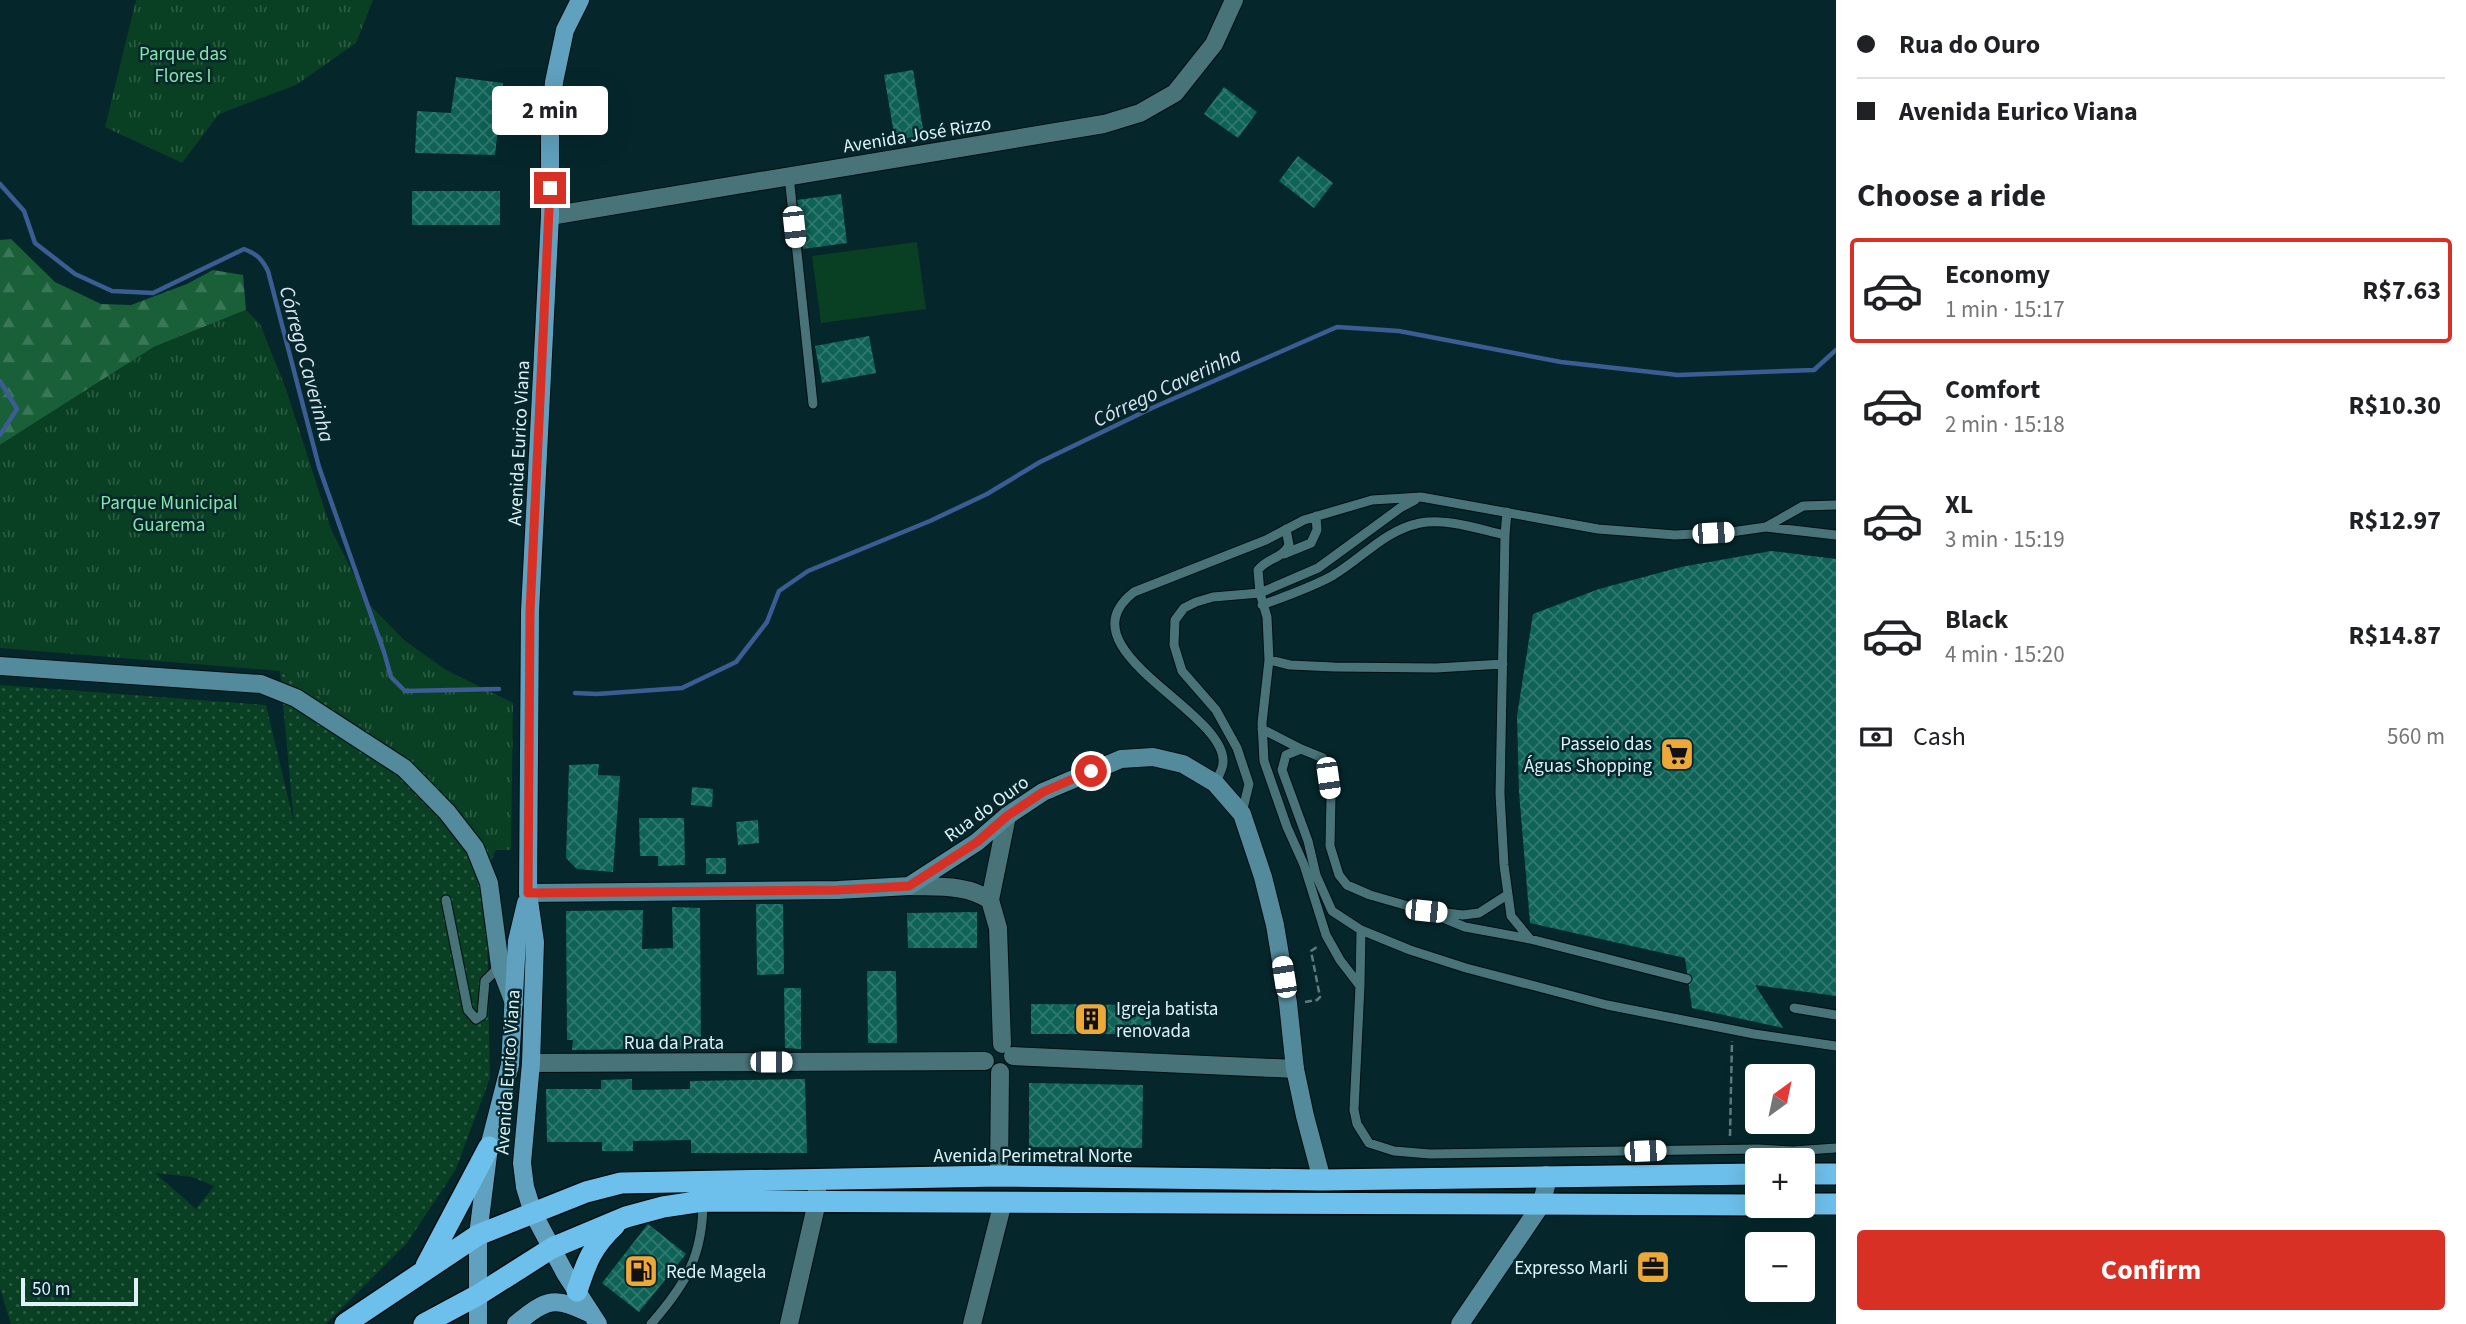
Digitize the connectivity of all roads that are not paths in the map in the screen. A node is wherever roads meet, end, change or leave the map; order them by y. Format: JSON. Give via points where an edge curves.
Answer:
{"nodes":[{"id":1,"x":580,"y":0,"type":"edge"},
{"id":2,"x":1234,"y":0,"type":"edge"},
{"id":3,"x":789,"y":176,"type":"junction"},
{"id":4,"x":550,"y":216,"type":"junction"},
{"id":5,"x":813,"y":404,"type":"dead end"},
{"id":6,"x":1421,"y":497,"type":"junction"},
{"id":7,"x":1836,"y":505,"type":"edge"},
{"id":8,"x":1507,"y":512,"type":"junction"},
{"id":9,"x":1316,"y":516,"type":"junction"},
{"id":10,"x":1766,"y":527,"type":"junction"},
{"id":11,"x":1286,"y":529,"type":"junction"},
{"id":12,"x":1505,"y":534,"type":"junction"},
{"id":13,"x":1836,"y":535,"type":"edge"},
{"id":14,"x":1284,"y":554,"type":"junction"},
{"id":15,"x":1260,"y":593,"type":"junction"},
{"id":16,"x":1262,"y":605,"type":"junction"},
{"id":17,"x":1269,"y":660,"type":"junction"},
{"id":18,"x":1503,"y":664,"type":"junction"},
{"id":19,"x":0,"y":666,"type":"edge"},
{"id":20,"x":1262,"y":729,"type":"junction"},
{"id":21,"x":1301,"y":749,"type":"junction"},
{"id":22,"x":1215,"y":783,"type":"junction"},
{"id":23,"x":1242,"y":814,"type":"junction"},
{"id":24,"x":1007,"y":816,"type":"junction"},
{"id":25,"x":909,"y":886,"type":"junction"},
{"id":26,"x":528,"y":893,"type":"junction"},
{"id":27,"x":1507,"y":895,"type":"junction"},
{"id":28,"x":446,"y":900,"type":"dead end"},
{"id":29,"x":990,"y":900,"type":"junction"},
{"id":30,"x":1332,"y":911,"type":"junction"},
{"id":31,"x":1426,"y":911,"type":"junction"},
{"id":32,"x":1319,"y":917,"type":"junction"},
{"id":33,"x":1361,"y":930,"type":"junction"},
{"id":34,"x":1530,"y":939,"type":"junction"},
{"id":35,"x":499,"y":966,"type":"junction"},
{"id":36,"x":1687,"y":979,"type":"dead end"},
{"id":37,"x":1360,"y":986,"type":"junction"},
{"id":38,"x":514,"y":1003,"type":"junction"},
{"id":39,"x":1794,"y":1008,"type":"dead end"},
{"id":40,"x":1836,"y":1015,"type":"edge"},
{"id":41,"x":1836,"y":1046,"type":"edge"},
{"id":42,"x":1007,"y":1050,"type":"junction"},
{"id":43,"x":985,"y":1061,"type":"junction"},
{"id":44,"x":531,"y":1063,"type":"junction"},
{"id":45,"x":1295,"y":1069,"type":"junction"},
{"id":46,"x":1000,"y":1072,"type":"junction"},
{"id":47,"x":489,"y":1147,"type":"junction"},
{"id":48,"x":1836,"y":1148,"type":"edge"},
{"id":49,"x":1745,"y":1174,"type":"edge"},
{"id":50,"x":1815,"y":1174,"type":"edge"},
{"id":51,"x":1836,"y":1174,"type":"edge"},
{"id":52,"x":1546,"y":1175,"type":"junction"},
{"id":53,"x":999,"y":1176,"type":"junction"},
{"id":54,"x":817,"y":1179,"type":"junction"},
{"id":55,"x":1322,"y":1180,"type":"junction"},
{"id":56,"x":703,"y":1201,"type":"junction"},
{"id":57,"x":817,"y":1202,"type":"junction"},
{"id":58,"x":1003,"y":1202,"type":"junction"},
{"id":59,"x":1815,"y":1204,"type":"edge"},
{"id":60,"x":1836,"y":1204,"type":"edge"},
{"id":61,"x":1541,"y":1205,"type":"junction"},
{"id":62,"x":1745,"y":1205,"type":"edge"},
{"id":63,"x":533,"y":1213,"type":"junction"},
{"id":64,"x":620,"y":1220,"type":"junction"},
{"id":65,"x":478,"y":1235,"type":"junction"},
{"id":66,"x":552,"y":1248,"type":"junction"},
{"id":67,"x":423,"y":1271,"type":"junction"},
{"id":68,"x":577,"y":1292,"type":"junction"},
{"id":69,"x":478,"y":1295,"type":"junction"},
{"id":70,"x":595,"y":1319,"type":"edge"},
{"id":71,"x":345,"y":1324,"type":"edge"},
{"id":72,"x":424,"y":1324,"type":"edge"},
{"id":73,"x":478,"y":1324,"type":"edge"},
{"id":74,"x":516,"y":1324,"type":"edge"},
{"id":75,"x":651,"y":1324,"type":"edge"},
{"id":76,"x":789,"y":1324,"type":"edge"},
{"id":77,"x":972,"y":1324,"type":"edge"},
{"id":78,"x":1460,"y":1324,"type":"edge"}],
"edges":[{"from":1,"to":4,"type":"main road","name":"Avenida Eurico Viana","via":[[565,30],[554,82]]},
{"from":2,"to":3,"type":"street","name":"Avenida José Rizzo","via":[[1197,68],[1175,93],[1140,113],[1104,124]]},
{"from":3,"to":4,"type":"street","name":"Avenida José Rizzo"},
{"from":3,"to":5,"type":"lane"},
{"from":4,"to":26,"type":"main road","name":"Avenida Eurico Viana","via":[[530,612]]},
{"from":6,"to":8,"type":"lane"},
{"from":6,"to":9,"type":"lane","via":[[1372,500]]},
{"from":6,"to":15,"type":"lane","via":[[1318,568]]},
{"from":7,"to":10,"type":"lane","via":[[1803,506]]},
{"from":8,"to":10,"type":"lane","via":[[1598,529],[1675,535]]},
{"from":8,"to":12,"type":"lane"},
{"from":9,"to":11,"type":"lane"},
{"from":9,"to":14,"type":"lane","via":[[1317,530],[1311,543]]},
{"from":10,"to":13,"type":"lane"},
{"from":11,"to":14,"type":"lane","via":[[1289,545]]},
{"from":11,"to":22,"type":"lane","via":[[1134,592],[1115,613],[1116,636],[1139,668],[1192,715],[1220,748],[1223,763]]},
{"from":12,"to":16,"type":"lane","via":[[1421,523],[1386,535],[1313,586]]},
{"from":12,"to":18,"type":"lane"},
{"from":14,"to":15,"type":"lane","via":[[1258,570]]},
{"from":15,"to":16,"type":"lane"},
{"from":15,"to":23,"type":"lane","via":[[1196,601],[1175,620],[1174,645],[1182,671],[1216,710],[1237,748],[1249,784]]},
{"from":16,"to":17,"type":"lane"},
{"from":17,"to":18,"type":"lane","via":[[1290,665],[1436,668]]},
{"from":17,"to":20,"type":"lane"},
{"from":18,"to":27,"type":"lane","via":[[1500,794]]},
{"from":19,"to":35,"type":"street","via":[[261,684],[296,698],[404,768],[475,848],[489,883]]},
{"from":20,"to":21,"type":"lane"},
{"from":20,"to":32,"type":"lane","via":[[1264,761]]},
{"from":21,"to":30,"type":"lane","via":[[1286,755],[1282,770]]},
{"from":21,"to":31,"type":"lane","via":[[1323,758],[1331,797],[1330,846],[1339,875],[1348,885],[1370,895]]},
{"from":22,"to":23,"type":"street","name":"Rua do Ouro"},
{"from":22,"to":24,"type":"street","name":"Rua do Ouro","via":[[1183,764],[1153,757],[1121,759],[1043,792]]},
{"from":23,"to":45,"type":"street","name":"Rua do Ouro","via":[[1275,925]]},
{"from":24,"to":25,"type":"street","name":"Rua do Ouro","via":[[977,842]]},
{"from":24,"to":29,"type":"street"},
{"from":25,"to":26,"type":"street","name":"Rua do Ouro"},
{"from":25,"to":29,"type":"street","via":[[957,887]]},
{"from":26,"to":38,"type":"main road","name":"Avenida Eurico Viana","via":[[517,941]]},
{"from":26,"to":44,"type":"main road","name":"Avenida Eurico Viana","via":[[535,942]]},
{"from":27,"to":31,"type":"lane","via":[[1479,913]]},
{"from":27,"to":34,"type":"lane","via":[[1511,916]]},
{"from":28,"to":35,"type":"lane","via":[[468,1010],[476,1019],[482,1015],[485,981]]},
{"from":29,"to":42,"type":"street","via":[[998,928]]},
{"from":30,"to":32,"type":"lane"},
{"from":30,"to":33,"type":"lane"},
{"from":31,"to":34,"type":"lane","via":[[1465,927]]},
{"from":32,"to":37,"type":"lane","via":[[1340,960]]},
{"from":33,"to":37,"type":"lane"},
{"from":33,"to":41,"type":"lane","via":[[1516,982],[1675,1020]]},
{"from":34,"to":36,"type":"lane"},
{"from":35,"to":38,"type":"street"},
{"from":37,"to":48,"type":"lane","via":[[1354,1110],[1368,1143],[1430,1154]]},
{"from":38,"to":47,"type":"main road","name":"Avenida Eurico Viana","via":[[510,1065]]},
{"from":39,"to":40,"type":"lane"},
{"from":42,"to":43,"type":"street","via":[[989,1048]]},
{"from":42,"to":45,"type":"street"},
{"from":42,"to":46,"type":"street","via":[[1009,1068]]},
{"from":43,"to":44,"type":"street","name":"Rua da Prata"},
{"from":43,"to":46,"type":"street"},
{"from":44,"to":63,"type":"main road","name":"Avenida Eurico Viana","via":[[522,1163]]},
{"from":45,"to":55,"type":"street","name":"Rua do Ouro"},
{"from":46,"to":53,"type":"street"},
{"from":47,"to":65,"type":"main road","name":"Avenida Eurico Viana"},
{"from":47,"to":67,"type":"highway"},
{"from":49,"to":52,"type":"highway","name":"Avenida Perimetral Norte"},
{"from":50,"to":51,"type":"highway"},
{"from":52,"to":55,"type":"highway","name":"Avenida Perimetral Norte"},
{"from":52,"to":61,"type":"street"},
{"from":53,"to":54,"type":"highway","name":"Avenida Perimetral Norte"},
{"from":53,"to":55,"type":"highway","name":"Avenida Perimetral Norte"},
{"from":54,"to":57,"type":"street"},
{"from":54,"to":63,"type":"highway","name":"Avenida Perimetral Norte","via":[[621,1183]]},
{"from":56,"to":57,"type":"highway"},
{"from":56,"to":64,"type":"highway"},
{"from":56,"to":75,"type":"lane","via":[[703,1231],[692,1265],[676,1296]]},
{"from":57,"to":58,"type":"highway"},
{"from":57,"to":76,"type":"street"},
{"from":58,"to":61,"type":"highway"},
{"from":58,"to":77,"type":"street"},
{"from":59,"to":60,"type":"highway"},
{"from":61,"to":62,"type":"highway"},
{"from":61,"to":78,"type":"street"},
{"from":63,"to":65,"type":"highway","name":"Avenida Perimetral Norte"},
{"from":63,"to":66,"type":"main road","name":"Avenida Eurico Viana"},
{"from":64,"to":66,"type":"highway"},
{"from":64,"to":68,"type":"highway","via":[[598,1240]]},
{"from":65,"to":67,"type":"highway","name":"Avenida Perimetral Norte"},
{"from":65,"to":69,"type":"main road","name":"Avenida Eurico Viana"},
{"from":66,"to":68,"type":"main road","name":"Avenida Eurico Viana"},
{"from":66,"to":69,"type":"highway"},
{"from":67,"to":71,"type":"highway","name":"Avenida Perimetral Norte"},
{"from":68,"to":70,"type":"main road","name":"Avenida Eurico Viana"},
{"from":69,"to":72,"type":"highway"},
{"from":69,"to":73,"type":"main road","name":"Avenida Eurico Viana"},
{"from":70,"to":74,"type":"main road","via":[[567,1302],[549,1302]]}]}
